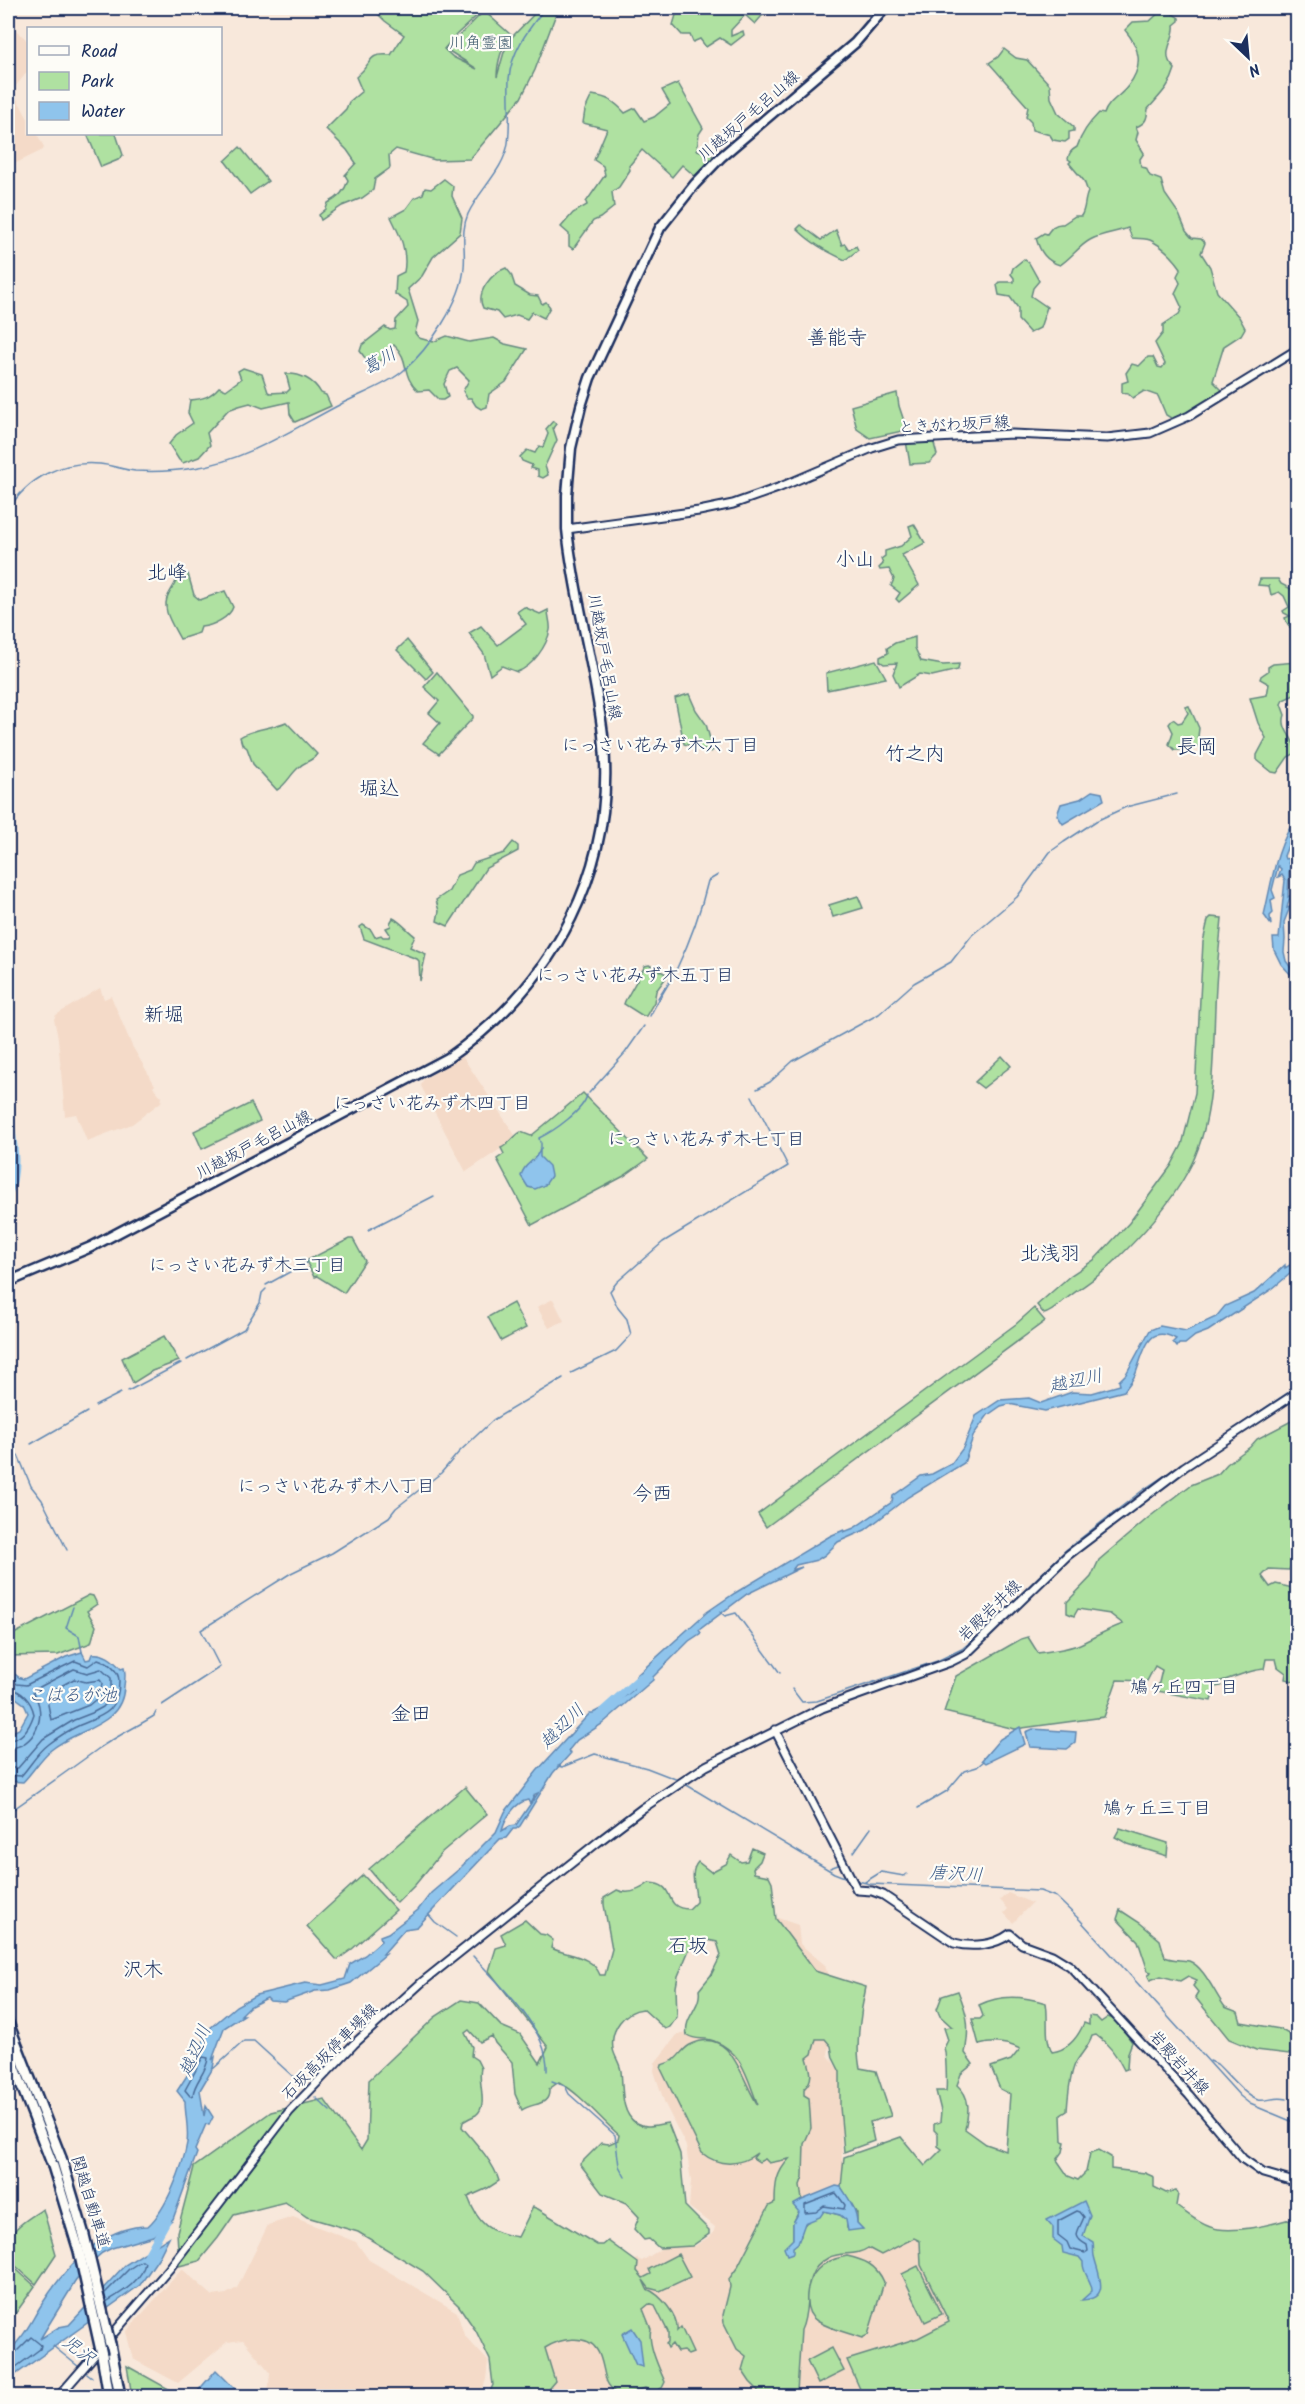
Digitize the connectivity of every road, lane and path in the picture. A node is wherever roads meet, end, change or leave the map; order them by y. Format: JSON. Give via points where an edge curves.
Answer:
{"nodes":[{"id":1,"x":885,"y":8,"type":"edge"},
{"id":2,"x":1298,"y":349,"type":"edge"},
{"id":3,"x":567,"y":529,"type":"junction"},
{"id":4,"x":8,"y":1282,"type":"edge"},
{"id":5,"x":1298,"y":1392,"type":"edge"},
{"id":6,"x":775,"y":1730,"type":"junction"},
{"id":7,"x":8,"y":2023,"type":"edge"},
{"id":8,"x":8,"y":2050,"type":"edge"},
{"id":9,"x":1298,"y":2183,"type":"edge"},
{"id":10,"x":59,"y":2397,"type":"edge"},
{"id":11,"x":107,"y":2397,"type":"edge"},
{"id":12,"x":120,"y":2397,"type":"edge"}],
"edges":[{"from":1,"to":3,"type":"main road","name":"川越坂戸毛呂山線","via":[[855,43],[722,157],[660,228],[594,369],[581,406],[569,465]]},
{"from":2,"to":3,"type":"main road","name":"ときがわ坂戸線","via":[[1190,416],[1150,433],[1107,438],[1012,434],[898,440],[733,504]]},
{"from":3,"to":4,"type":"main road","name":"川越坂戸毛呂山線","via":[[603,734],[604,809],[597,847],[579,900],[564,933],[535,978],[505,1012],[448,1058],[99,1243]]},
{"from":5,"to":6,"type":"main road","name":"岩殿岩井線","via":[[1184,1467],[1068,1555],[966,1654],[822,1708]]},
{"from":6,"to":9,"type":"main road","name":"岩殿岩井線","via":[[857,1890],[883,1895],[954,1943],[996,1942],[1010,1934],[1022,1944],[1059,1958],[1138,2038],[1243,2159],[1263,2173]]},
{"from":6,"to":10,"type":"main road","name":"石坂高坂停車場線","via":[[677,1784],[598,1842],[421,1983],[354,2044],[289,2112],[170,2269]]},
{"from":7,"to":12,"type":"highway","name":"関越自動車道","bridge":true,"via":[[61,2158],[90,2257]]},
{"from":8,"to":11,"type":"highway","name":"関越自動車道","bridge":true,"via":[[53,2166],[82,2262]]}]}
